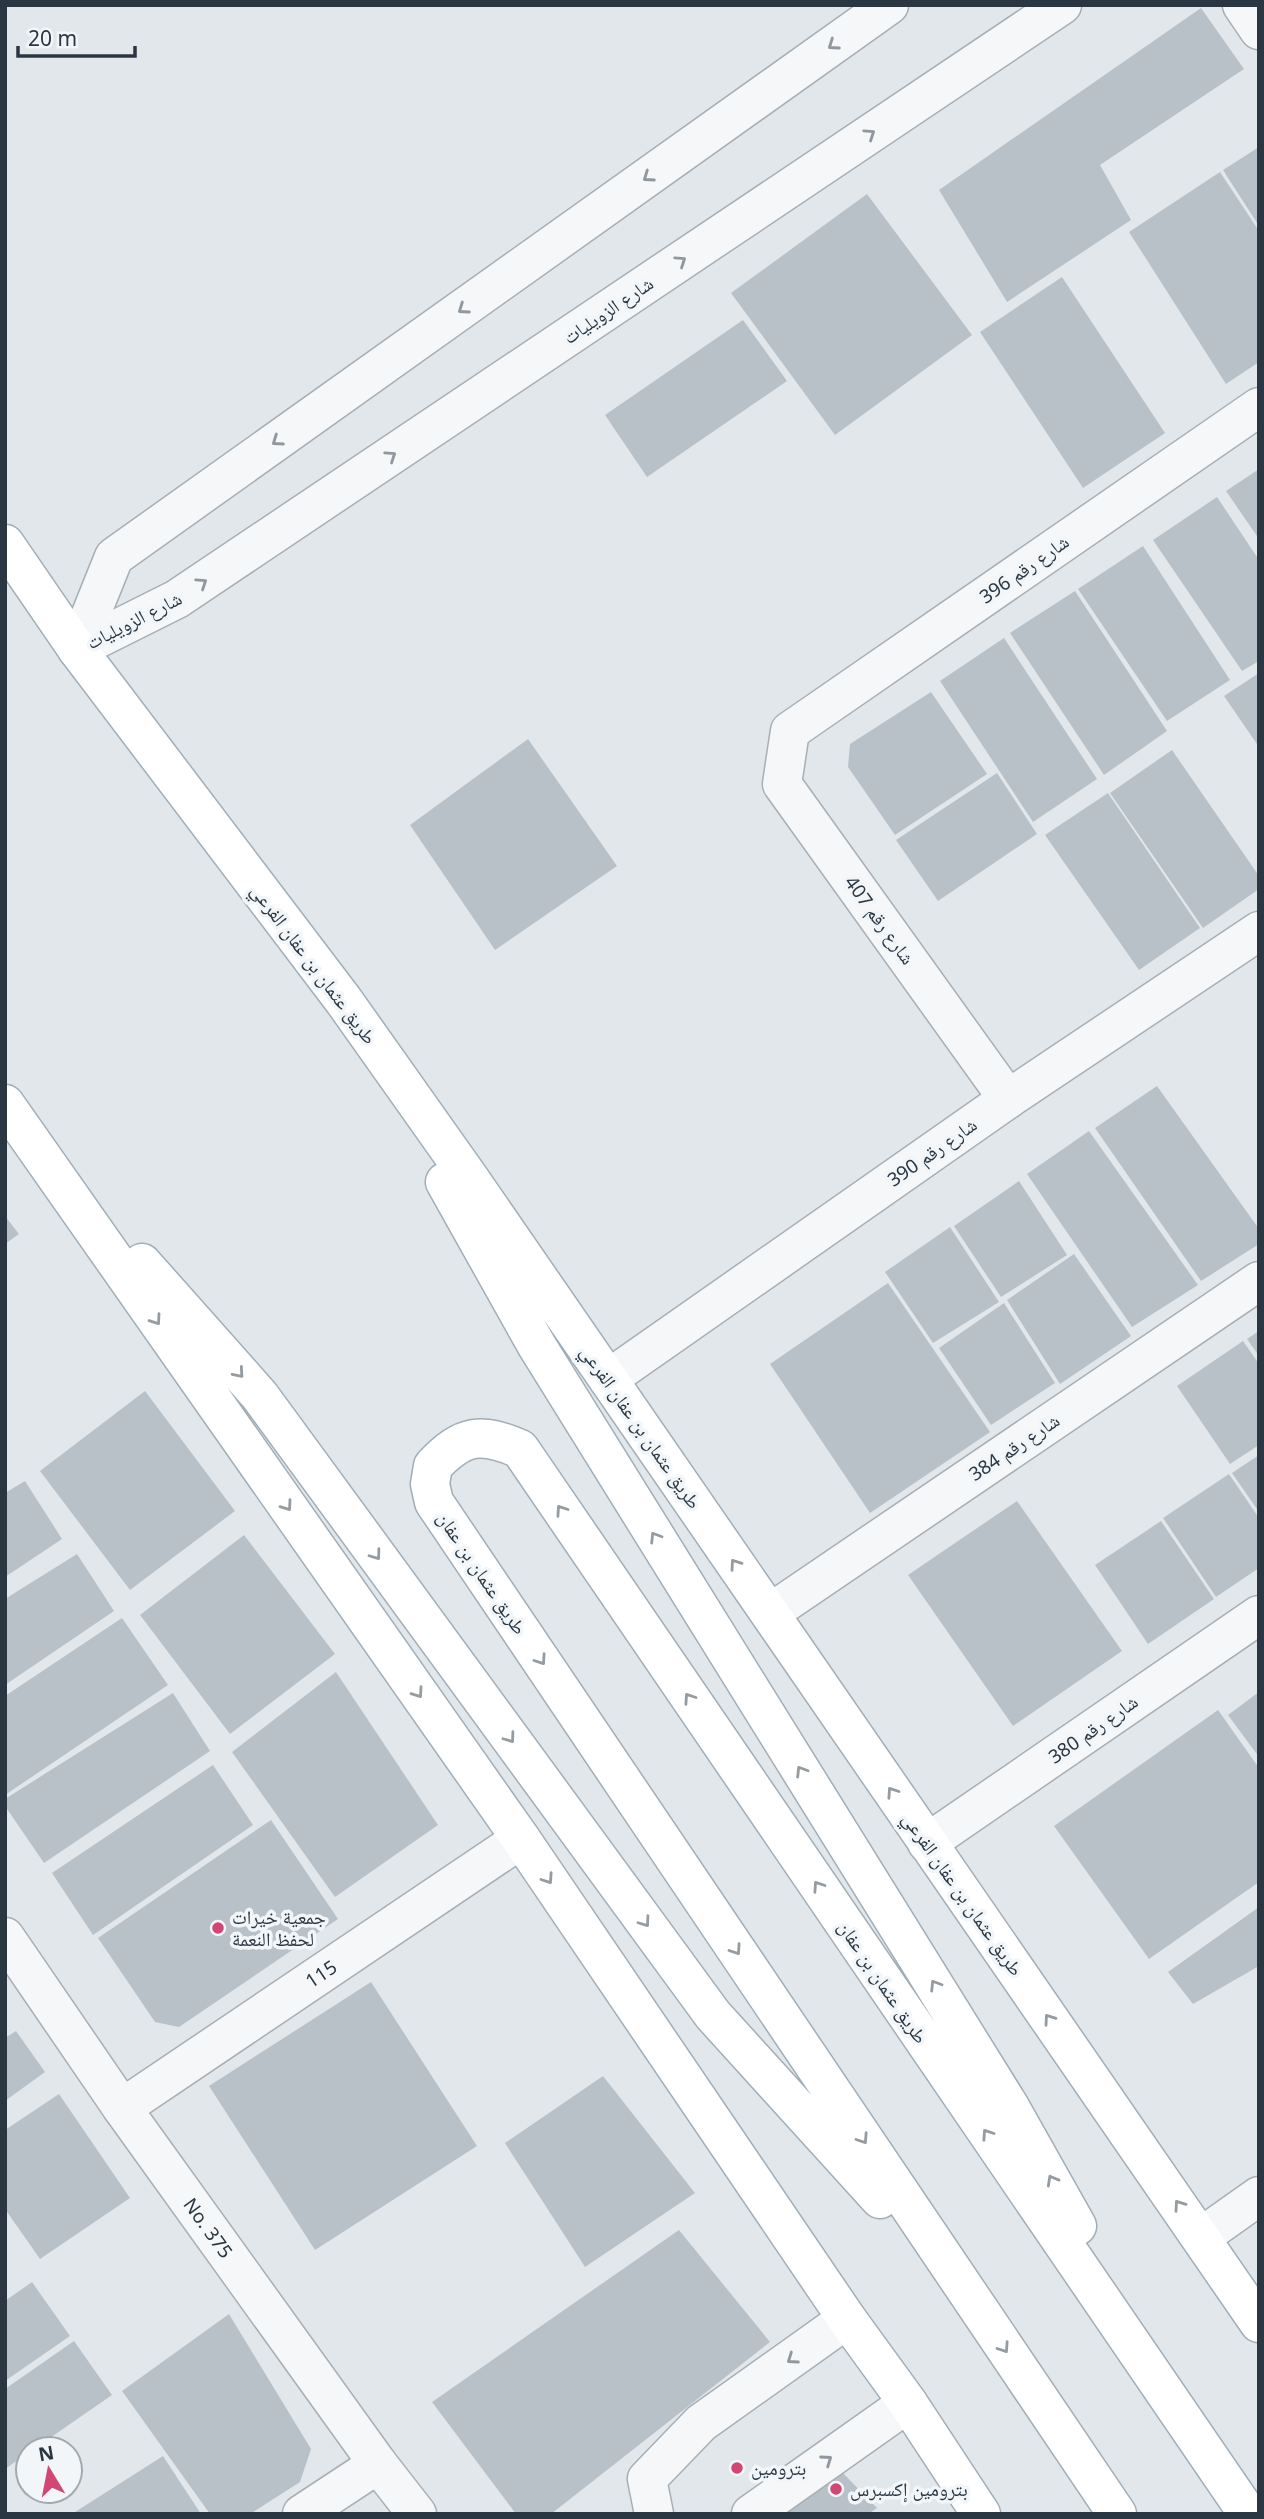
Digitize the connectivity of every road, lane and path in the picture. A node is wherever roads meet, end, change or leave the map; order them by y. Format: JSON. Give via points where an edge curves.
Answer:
{"nodes":[{"id":1,"x":889,"y":5,"type":"edge"},
{"id":2,"x":1062,"y":5,"type":"edge"},
{"id":3,"x":1242,"y":5,"type":"edge"},
{"id":4,"x":1259,"y":30,"type":"edge"},
{"id":5,"x":1259,"y":407,"type":"edge"},
{"id":6,"x":5,"y":544,"type":"edge"},
{"id":7,"x":77,"y":649,"type":"junction"},
{"id":8,"x":790,"y":732,"type":"joint"},
{"id":9,"x":1259,"y":931,"type":"edge"},
{"id":10,"x":344,"y":1001,"type":"junction"},
{"id":11,"x":1008,"y":1099,"type":"junction"},
{"id":12,"x":10,"y":1112,"type":"edge"},
{"id":13,"x":1259,"y":1282,"type":"edge"},
{"id":14,"x":608,"y":1378,"type":"junction"},
{"id":15,"x":770,"y":1613,"type":"junction"},
{"id":16,"x":1259,"y":1615,"type":"edge"},
{"id":17,"x":521,"y":1839,"type":"junction"},
{"id":18,"x":927,"y":1843,"type":"junction"},
{"id":19,"x":5,"y":1937,"type":"edge"},
{"id":20,"x":121,"y":2108,"type":"junction"},
{"id":21,"x":1259,"y":2196,"type":"edge"},
{"id":22,"x":1201,"y":2237,"type":"junction"},
{"id":23,"x":971,"y":2299,"type":"junction"},
{"id":24,"x":847,"y":2319,"type":"junction"},
{"id":25,"x":1259,"y":2323,"type":"edge"},
{"id":26,"x":908,"y":2403,"type":"junction"},
{"id":27,"x":1205,"y":2453,"type":"junction"},
{"id":28,"x":378,"y":2464,"type":"junction"},
{"id":29,"x":302,"y":2514,"type":"edge"},
{"id":30,"x":417,"y":2514,"type":"edge"},
{"id":31,"x":654,"y":2514,"type":"edge"},
{"id":32,"x":751,"y":2514,"type":"edge"},
{"id":33,"x":981,"y":2514,"type":"edge"},
{"id":34,"x":1116,"y":2514,"type":"edge"},
{"id":35,"x":1248,"y":2514,"type":"edge"}],
"edges":[{"from":1,"to":7,"type":"street","name":"شارع الزويليات","one_way":true,"via":[[114,557]]},
{"from":7,"to":2,"type":"street","name":"شارع الزويليات","one_way":true,"via":[[177,599]]},
{"from":3,"to":4,"type":"street"},
{"from":5,"to":8,"type":"street","name":"شارع رقم 396"},
{"from":6,"to":7,"type":"main road","name":"طريق عثمان بن عفان الفرعي"},
{"from":7,"to":10,"type":"main road","name":"طريق عثمان بن عفان الفرعي"},
{"from":8,"to":11,"type":"street","name":"شارع رقم 407","via":[[782,784]]},
{"from":9,"to":11,"type":"street","name":"شارع رقم 390"},
{"from":10,"to":14,"type":"main road","name":"طريق عثمان بن عفان الفرعي"},
{"from":27,"to":10,"type":"main road","one_way":true,"via":[[1010,2107],[537,1346]]},
{"from":11,"to":14,"type":"street","name":"شارع رقم 390"},
{"from":12,"to":17,"type":"main road","one_way":true},
{"from":12,"to":23,"type":"main road","one_way":true,"via":[[260,1396],[713,2015]]},
{"from":13,"to":15,"type":"street","name":"شارع رقم 384"},
{"from":15,"to":14,"type":"main road","name":"طريق عثمان بن عفان الفرعي","one_way":true},
{"from":18,"to":15,"type":"main road","name":"طريق عثمان بن عفان الفرعي","one_way":true},
{"from":16,"to":18,"type":"street","name":"شارع رقم 380"},
{"from":17,"to":20,"type":"street","name":"115"},
{"from":17,"to":24,"type":"main road","one_way":true},
{"from":22,"to":18,"type":"main road","name":"طريق عثمان بن عفان الفرعي","one_way":true},
{"from":19,"to":20,"type":"street","name":"No. 375"},
{"from":20,"to":28,"type":"street","name":"No. 375"},
{"from":21,"to":22,"type":"street"},
{"from":22,"to":25,"type":"main road","name":"طريق عثمان بن عفان الفرعي"},
{"from":27,"to":23,"type":"main road","name":"طريق عثمان بن عفان","one_way":true,"via":[[520,1449],[499,1440],[467,1440],[433,1466],[434,1502]]},
{"from":23,"to":34,"type":"main road","name":"طريق عثمان بن عفان","one_way":true},
{"from":24,"to":26,"type":"main road"},
{"from":24,"to":31,"type":"street","one_way":true,"via":[[701,2423],[647,2479]]},
{"from":32,"to":26,"type":"street","one_way":true},
{"from":26,"to":33,"type":"main road"},
{"from":27,"to":35,"type":"main road","name":"طريق عثمان بن عفان"},
{"from":28,"to":29,"type":"street"},
{"from":28,"to":30,"type":"street","name":"No. 375"}]}
